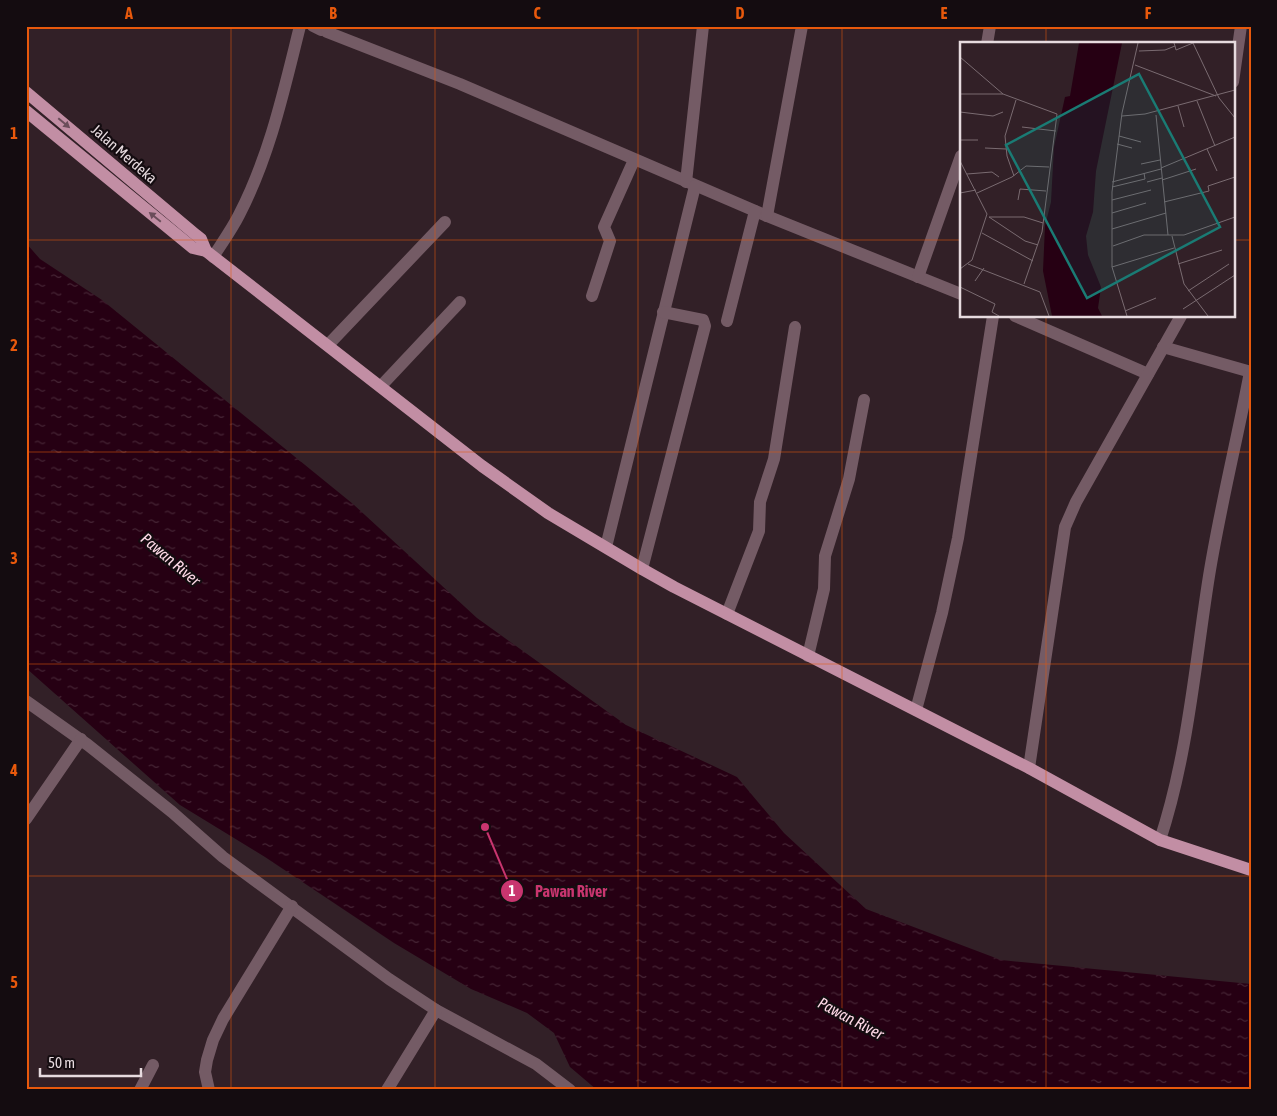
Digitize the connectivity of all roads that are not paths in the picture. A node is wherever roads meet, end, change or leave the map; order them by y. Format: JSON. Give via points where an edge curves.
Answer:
{"nodes":[{"id":1,"x":300,"y":26,"type":"edge"},
{"id":2,"x":703,"y":26,"type":"edge"},
{"id":3,"x":802,"y":26,"type":"edge"},
{"id":4,"x":990,"y":26,"type":"edge"},
{"id":5,"x":1241,"y":26,"type":"edge"},
{"id":6,"x":321,"y":29,"type":"edge"},
{"id":7,"x":987,"y":42,"type":"edge"},
{"id":8,"x":1234,"y":75,"type":"edge"},
{"id":9,"x":26,"y":92,"type":"edge"},
{"id":10,"x":26,"y":111,"type":"edge"},
{"id":11,"x":960,"y":159,"type":"edge"},
{"id":12,"x":634,"y":160,"type":"junction"},
{"id":13,"x":690,"y":184,"type":"junction"},
{"id":14,"x":129,"y":188,"type":"junction"},
{"id":15,"x":761,"y":214,"type":"junction"},
{"id":16,"x":445,"y":222,"type":"dead end"},
{"id":17,"x":210,"y":254,"type":"junction"},
{"id":18,"x":918,"y":278,"type":"junction"},
{"id":19,"x":960,"y":294,"type":"edge"},
{"id":20,"x":592,"y":296,"type":"dead end"},
{"id":21,"x":460,"y":302,"type":"dead end"},
{"id":22,"x":663,"y":312,"type":"junction"},
{"id":23,"x":993,"y":318,"type":"edge"},
{"id":24,"x":1020,"y":318,"type":"edge"},
{"id":25,"x":1180,"y":318,"type":"edge"},
{"id":26,"x":727,"y":321,"type":"dead end"},
{"id":27,"x":796,"y":327,"type":"dead end"},
{"id":28,"x":328,"y":345,"type":"junction"},
{"id":29,"x":1163,"y":347,"type":"junction"},
{"id":30,"x":1251,"y":372,"type":"edge"},
{"id":31,"x":1148,"y":374,"type":"junction"},
{"id":32,"x":381,"y":386,"type":"junction"},
{"id":33,"x":864,"y":400,"type":"dead end"},
{"id":34,"x":606,"y":547,"type":"junction"},
{"id":35,"x":642,"y":569,"type":"junction"},
{"id":36,"x":727,"y":614,"type":"junction"},
{"id":37,"x":808,"y":656,"type":"junction"},
{"id":38,"x":26,"y":701,"type":"edge"},
{"id":39,"x":916,"y":710,"type":"junction"},
{"id":40,"x":80,"y":740,"type":"junction"},
{"id":41,"x":1030,"y":768,"type":"junction"},
{"id":42,"x":26,"y":819,"type":"edge"},
{"id":43,"x":1160,"y":840,"type":"junction"},
{"id":44,"x":1251,"y":870,"type":"edge"},
{"id":45,"x":292,"y":906,"type":"junction"},
{"id":46,"x":436,"y":1010,"type":"junction"},
{"id":47,"x":153,"y":1065,"type":"dead end"},
{"id":48,"x":140,"y":1090,"type":"edge"},
{"id":49,"x":209,"y":1090,"type":"edge"},
{"id":50,"x":387,"y":1090,"type":"edge"},
{"id":51,"x":570,"y":1090,"type":"edge"}],
"edges":[{"from":1,"to":17,"type":"street","via":[[264,159],[238,216]]},
{"from":2,"to":13,"type":"street"},
{"from":3,"to":15,"type":"street"},
{"from":4,"to":7,"type":"street"},
{"from":5,"to":8,"type":"street"},
{"from":6,"to":12,"type":"street","via":[[460,84]]},
{"from":9,"to":14,"type":"main road","name":"Jalan Merdeka","one_way":true},
{"from":10,"to":14,"type":"main road","name":"Jalan Merdeka"},
{"from":11,"to":18,"type":"street"},
{"from":12,"to":13,"type":"street"},
{"from":12,"to":20,"type":"street","via":[[604,227],[610,242]]},
{"from":13,"to":15,"type":"street"},
{"from":13,"to":22,"type":"street"},
{"from":14,"to":17,"type":"main road","name":"Jalan Merdeka"},
{"from":15,"to":18,"type":"street"},
{"from":15,"to":26,"type":"street"},
{"from":16,"to":28,"type":"street"},
{"from":17,"to":28,"type":"main road"},
{"from":18,"to":19,"type":"street"},
{"from":21,"to":32,"type":"street"},
{"from":22,"to":34,"type":"street"},
{"from":22,"to":35,"type":"street","via":[[703,320],[705,326]]},
{"from":23,"to":39,"type":"street","via":[[958,538]]},
{"from":24,"to":31,"type":"street"},
{"from":25,"to":29,"type":"street"},
{"from":27,"to":36,"type":"street","via":[[774,459],[760,502],[759,531]]},
{"from":28,"to":32,"type":"main road"},
{"from":29,"to":30,"type":"street"},
{"from":29,"to":31,"type":"street"},
{"from":30,"to":43,"type":"street","via":[[1210,572],[1181,759]]},
{"from":31,"to":41,"type":"street","via":[[1065,527]]},
{"from":32,"to":34,"type":"main road","via":[[482,466],[548,513]]},
{"from":33,"to":37,"type":"street","via":[[849,479],[825,556],[824,589]]},
{"from":34,"to":35,"type":"main road"},
{"from":35,"to":36,"type":"main road"},
{"from":36,"to":37,"type":"main road"},
{"from":37,"to":39,"type":"main road"},
{"from":38,"to":40,"type":"street"},
{"from":39,"to":41,"type":"main road"},
{"from":40,"to":42,"type":"street"},
{"from":40,"to":45,"type":"street","via":[[172,812],[223,857]]},
{"from":41,"to":43,"type":"main road"},
{"from":43,"to":44,"type":"main road"},
{"from":45,"to":46,"type":"street"},
{"from":45,"to":49,"type":"street","via":[[213,1040],[205,1072]]},
{"from":46,"to":50,"type":"street"},
{"from":46,"to":51,"type":"street","via":[[536,1064]]},
{"from":47,"to":48,"type":"street"}]}
